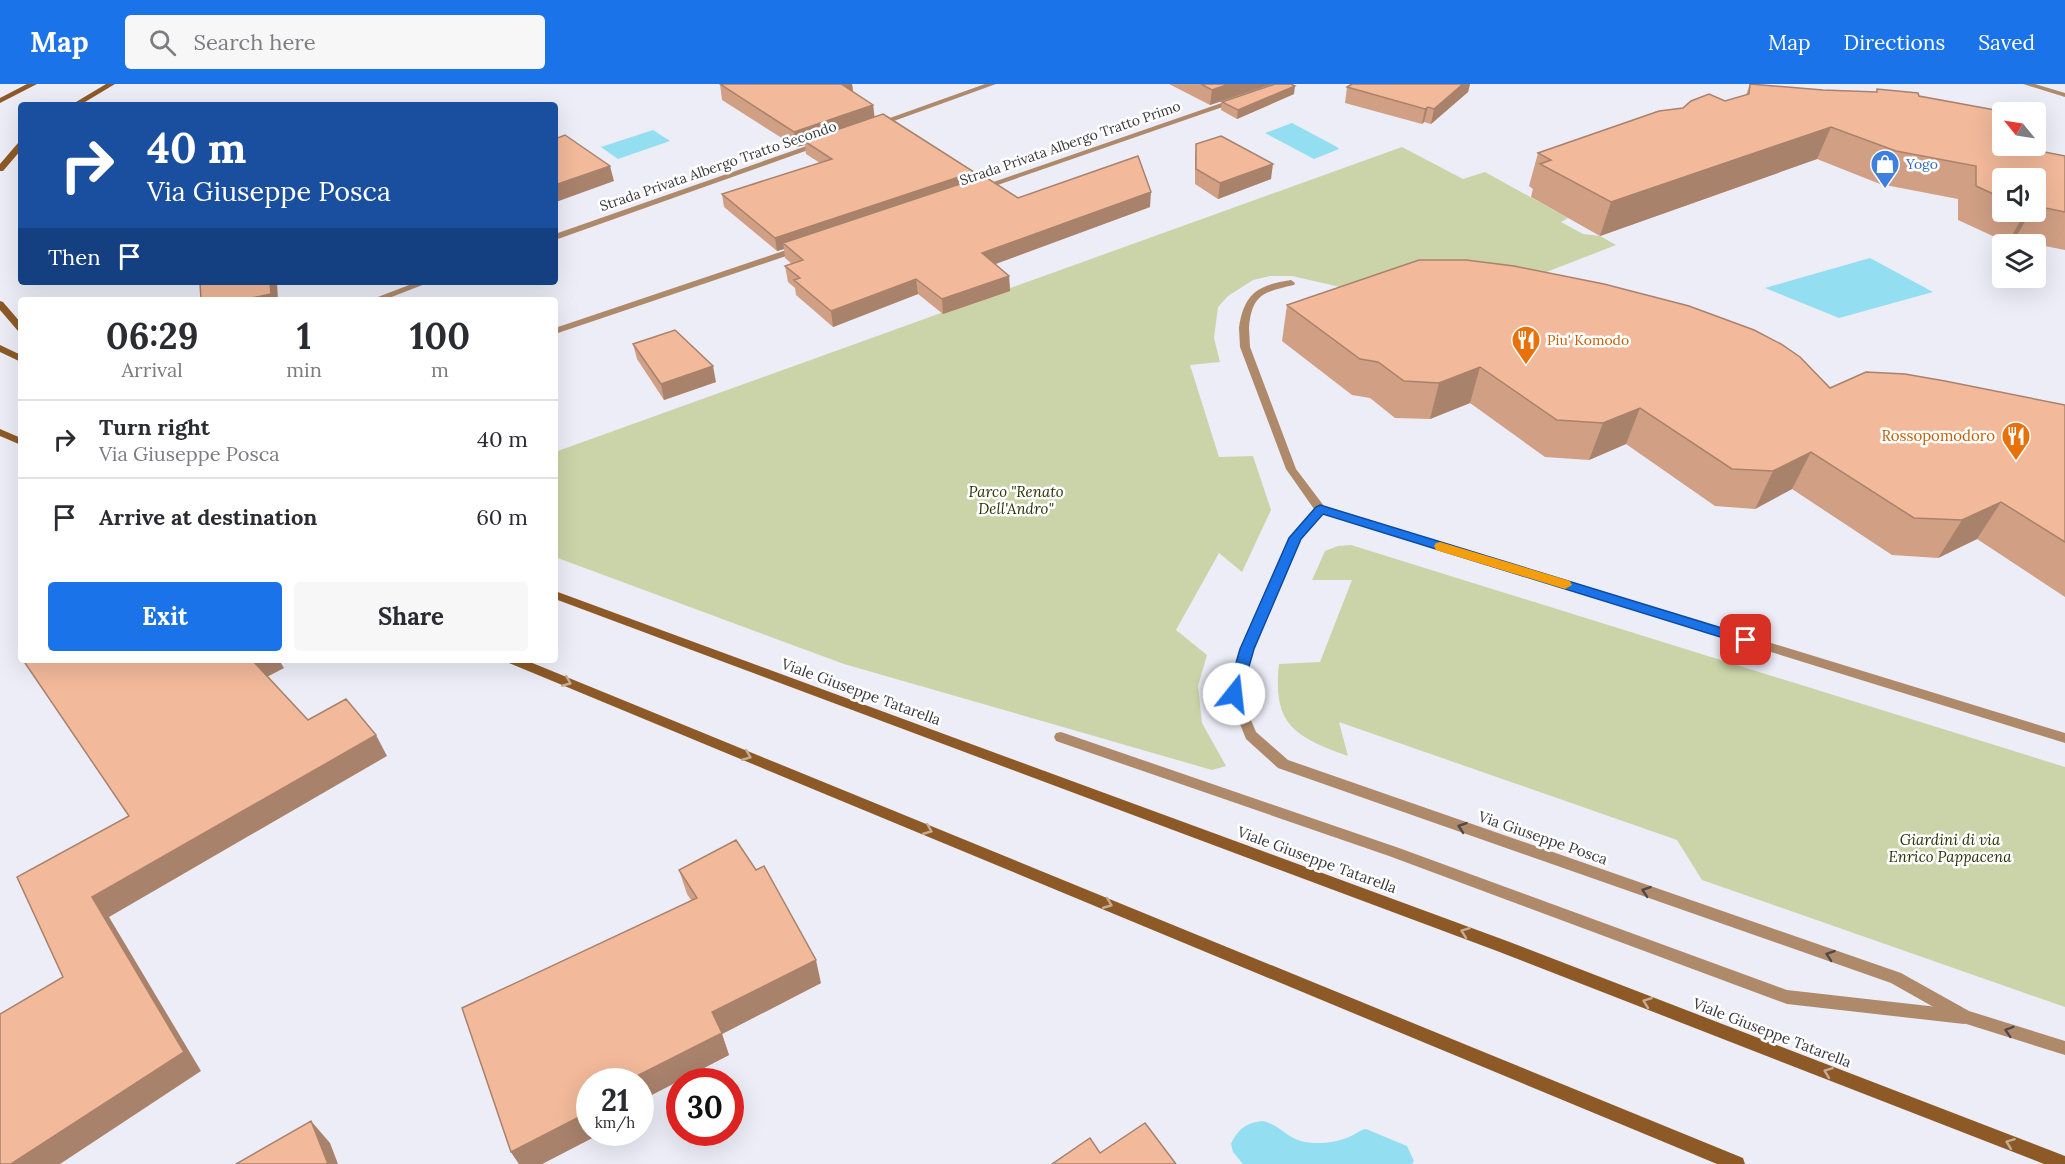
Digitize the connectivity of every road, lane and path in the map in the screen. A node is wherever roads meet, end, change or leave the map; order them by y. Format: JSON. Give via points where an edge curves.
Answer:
{"nodes":[{"id":1,"x":33,"y":84,"type":"edge"},
{"id":2,"x":111,"y":84,"type":"edge"},
{"id":3,"x":992,"y":84,"type":"edge"},
{"id":4,"x":2027,"y":84,"type":"edge"},
{"id":5,"x":2065,"y":95,"type":"edge"},
{"id":6,"x":1242,"y":99,"type":"edge"},
{"id":7,"x":0,"y":101,"type":"edge"},
{"id":8,"x":80,"y":102,"type":"edge"},
{"id":9,"x":869,"y":127,"type":"edge"},
{"id":10,"x":835,"y":139,"type":"edge"},
{"id":11,"x":18,"y":148,"type":"edge"},
{"id":12,"x":0,"y":169,"type":"edge"},
{"id":13,"x":972,"y":190,"type":"edge"},
{"id":14,"x":558,"y":236,"type":"edge"},
{"id":15,"x":803,"y":248,"type":"edge"},
{"id":16,"x":1291,"y":283,"type":"dead end"},
{"id":17,"x":418,"y":285,"type":"edge"},
{"id":18,"x":384,"y":297,"type":"edge"},
{"id":19,"x":0,"y":304,"type":"edge"},
{"id":20,"x":18,"y":325,"type":"edge"},
{"id":21,"x":558,"y":330,"type":"edge"},
{"id":22,"x":0,"y":348,"type":"edge"},
{"id":23,"x":18,"y":357,"type":"edge"},
{"id":24,"x":0,"y":432,"type":"edge"},
{"id":25,"x":18,"y":441,"type":"edge"},
{"id":26,"x":1320,"y":509,"type":"junction"},
{"id":27,"x":558,"y":596,"type":"edge"},
{"id":28,"x":520,"y":663,"type":"edge"},
{"id":29,"x":1061,"y":737,"type":"dead end"},
{"id":30,"x":2065,"y":738,"type":"edge"},
{"id":31,"x":1965,"y":1017,"type":"junction"},
{"id":32,"x":2065,"y":1048,"type":"edge"},
{"id":33,"x":1737,"y":1164,"type":"edge"},
{"id":34,"x":2065,"y":1164,"type":"edge"}],
"edges":[{"from":1,"to":7,"type":"main road"},
{"from":2,"to":8,"type":"main road"},
{"from":3,"to":9,"type":"street"},
{"from":4,"to":5,"type":"street"},
{"from":6,"to":13,"type":"street","name":"Strada Privata Albergo Tratto Primo"},
{"from":10,"to":14,"type":"street","name":"Strada Privata Albergo Tratto Secondo"},
{"from":11,"to":12,"type":"main road"},
{"from":15,"to":21,"type":"street"},
{"from":16,"to":26,"type":"street","via":[[1268,286],[1252,298],[1245,314],[1245,347],[1291,469]]},
{"from":17,"to":18,"type":"street"},
{"from":19,"to":20,"type":"main road"},
{"from":22,"to":23,"type":"main road"},
{"from":24,"to":25,"type":"main road"},
{"from":26,"to":30,"type":"street"},
{"from":31,"to":26,"type":"street","name":"Via Giuseppe Posca","one_way":true,"via":[[1896,978],[1283,764],[1251,735],[1234,694],[1247,649],[1295,538]]},
{"from":34,"to":27,"type":"main road","name":"Viale Giuseppe Tatarella","one_way":true,"via":[[1502,946]]},
{"from":28,"to":33,"type":"main road","one_way":true},
{"from":29,"to":31,"type":"street","via":[[1394,852],[1787,997]]},
{"from":32,"to":31,"type":"street","name":"Via Giuseppe Posca","one_way":true}]}
